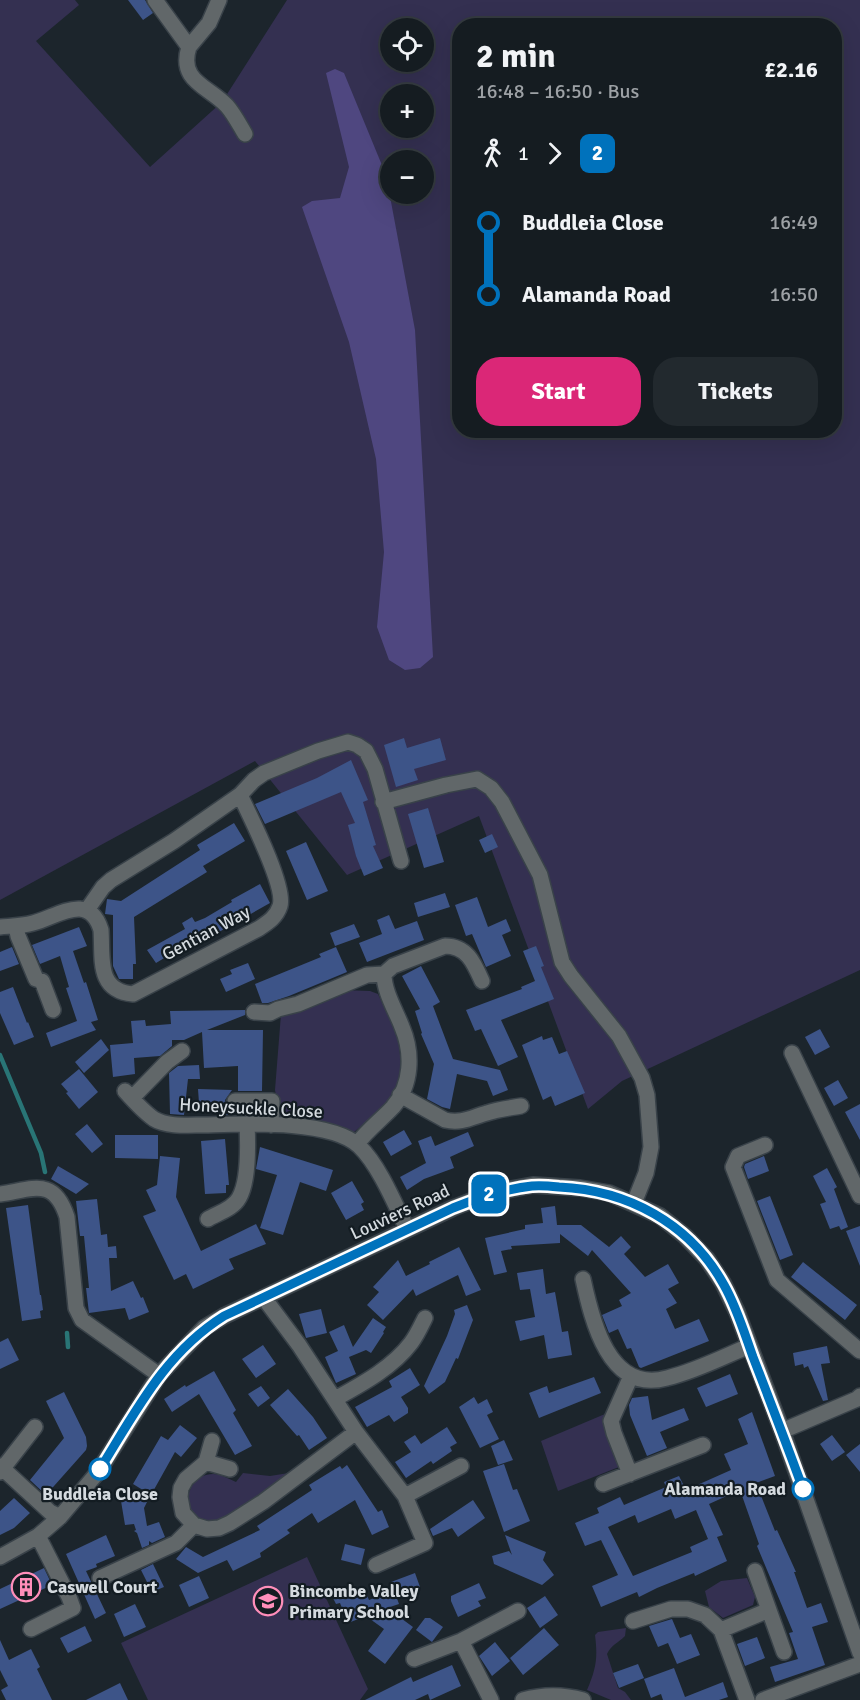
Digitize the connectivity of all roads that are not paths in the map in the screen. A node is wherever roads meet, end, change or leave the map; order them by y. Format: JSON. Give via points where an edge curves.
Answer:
{"nodes":[{"id":1,"x":154,"y":0,"type":"edge"},
{"id":2,"x":218,"y":0,"type":"edge"},
{"id":3,"x":189,"y":47,"type":"junction"},
{"id":4,"x":245,"y":134,"type":"dead end"},
{"id":5,"x":240,"y":795,"type":"junction"},
{"id":6,"x":383,"y":802,"type":"junction"},
{"id":7,"x":401,"y":861,"type":"dead end"},
{"id":8,"x":87,"y":910,"type":"junction"},
{"id":9,"x":16,"y":926,"type":"junction"},
{"id":10,"x":0,"y":927,"type":"edge"},
{"id":11,"x":384,"y":974,"type":"junction"},
{"id":12,"x":482,"y":981,"type":"dead end"},
{"id":13,"x":53,"y":1010,"type":"dead end"},
{"id":14,"x":255,"y":1012,"type":"dead end"},
{"id":15,"x":182,"y":1051,"type":"dead end"},
{"id":16,"x":792,"y":1053,"type":"dead end"},
{"id":17,"x":400,"y":1095,"type":"junction"},
{"id":18,"x":235,"y":1101,"type":"dead end"},
{"id":19,"x":521,"y":1106,"type":"dead end"},
{"id":20,"x":247,"y":1124,"type":"junction"},
{"id":21,"x":271,"y":1125,"type":"junction"},
{"id":22,"x":357,"y":1144,"type":"junction"},
{"id":23,"x":765,"y":1145,"type":"dead end"},
{"id":24,"x":0,"y":1194,"type":"edge"},
{"id":25,"x":860,"y":1196,"type":"edge"},
{"id":26,"x":633,"y":1203,"type":"junction"},
{"id":27,"x":208,"y":1219,"type":"dead end"},
{"id":28,"x":407,"y":1229,"type":"junction"},
{"id":29,"x":583,"y":1279,"type":"dead end"},
{"id":30,"x":264,"y":1298,"type":"junction"},
{"id":31,"x":425,"y":1318,"type":"dead end"},
{"id":32,"x":749,"y":1346,"type":"junction"},
{"id":33,"x":860,"y":1351,"type":"edge"},
{"id":34,"x":159,"y":1375,"type":"junction"},
{"id":35,"x":631,"y":1376,"type":"junction"},
{"id":36,"x":335,"y":1399,"type":"junction"},
{"id":37,"x":859,"y":1399,"type":"edge"},
{"id":38,"x":35,"y":1427,"type":"dead end"},
{"id":39,"x":782,"y":1431,"type":"junction"},
{"id":40,"x":356,"y":1432,"type":"junction"},
{"id":41,"x":212,"y":1441,"type":"dead end"},
{"id":42,"x":703,"y":1445,"type":"dead end"},
{"id":43,"x":206,"y":1462,"type":"junction"},
{"id":44,"x":461,"y":1466,"type":"dead end"},
{"id":45,"x":1,"y":1470,"type":"edge"},
{"id":46,"x":230,"y":1470,"type":"dead end"},
{"id":47,"x":630,"y":1474,"type":"junction"},
{"id":48,"x":603,"y":1484,"type":"dead end"},
{"id":49,"x":405,"y":1496,"type":"junction"},
{"id":50,"x":60,"y":1517,"type":"junction"},
{"id":51,"x":194,"y":1525,"type":"junction"},
{"id":52,"x":38,"y":1536,"type":"junction"},
{"id":53,"x":0,"y":1557,"type":"edge"},
{"id":54,"x":376,"y":1565,"type":"dead end"},
{"id":55,"x":755,"y":1571,"type":"dead end"},
{"id":56,"x":100,"y":1578,"type":"dead end"},
{"id":57,"x":769,"y":1610,"type":"junction"},
{"id":58,"x":518,"y":1611,"type":"dead end"},
{"id":59,"x":633,"y":1622,"type":"dead end"},
{"id":60,"x":31,"y":1629,"type":"dead end"},
{"id":61,"x":721,"y":1629,"type":"junction"},
{"id":62,"x":461,"y":1641,"type":"junction"},
{"id":63,"x":784,"y":1652,"type":"dead end"},
{"id":64,"x":860,"y":1653,"type":"edge"},
{"id":65,"x":414,"y":1659,"type":"dead end"},
{"id":66,"x":860,"y":1664,"type":"edge"},
{"id":67,"x":491,"y":1700,"type":"edge"},
{"id":68,"x":523,"y":1700,"type":"edge"},
{"id":69,"x":583,"y":1700,"type":"edge"},
{"id":70,"x":747,"y":1700,"type":"edge"},
{"id":71,"x":763,"y":1700,"type":"edge"}],
"edges":[{"from":1,"to":3,"type":"street"},
{"from":2,"to":3,"type":"street","via":[[209,23]]},
{"from":3,"to":4,"type":"street","via":[[188,70],[225,104]]},
{"from":5,"to":6,"type":"street","via":[[264,773],[348,742],[366,751]]},
{"from":5,"to":8,"type":"street","via":[[111,880]]},
{"from":5,"to":8,"type":"street","name":"Gentian Way","via":[[281,894],[281,904],[270,921],[133,994],[115,990],[104,978],[101,930]]},
{"from":6,"to":7,"type":"street"},
{"from":6,"to":26,"type":"street","via":[[477,779],[502,802],[540,875],[562,962],[619,1036],[648,1095],[651,1147],[646,1173]]},
{"from":8,"to":9,"type":"street","via":[[72,908]]},
{"from":9,"to":10,"type":"street"},
{"from":9,"to":13,"type":"street","via":[[36,979],[42,981]]},
{"from":11,"to":12,"type":"street","via":[[393,966],[454,946],[470,957]]},
{"from":11,"to":14,"type":"street","via":[[368,975],[270,1013]]},
{"from":11,"to":17,"type":"street","via":[[410,1056]]},
{"from":15,"to":20,"type":"street","name":"Honeysuckle Close","via":[[128,1094],[155,1119],[170,1123]]},
{"from":16,"to":25,"type":"street"},
{"from":17,"to":19,"type":"street","via":[[452,1122]]},
{"from":17,"to":22,"type":"street"},
{"from":18,"to":21,"type":"street","via":[[272,1101]]},
{"from":20,"to":21,"type":"street","name":"Honeysuckle Close"},
{"from":20,"to":27,"type":"street","via":[[247,1158],[239,1199]]},
{"from":21,"to":22,"type":"street","name":"Honeysuckle Close","via":[[329,1132]]},
{"from":22,"to":28,"type":"street"},
{"from":23,"to":33,"type":"street","via":[[738,1156],[733,1167],[777,1280]]},
{"from":24,"to":34,"type":"street","via":[[46,1188],[56,1194],[67,1217],[76,1308],[82,1320]]},
{"from":26,"to":28,"type":"street","name":"Louviers Road","via":[[609,1193],[533,1185],[491,1193]]},
{"from":26,"to":32,"type":"street","name":"Louviers Road","via":[[668,1223],[707,1258],[733,1302]]},
{"from":28,"to":30,"type":"street","name":"Louviers Road"},
{"from":29,"to":35,"type":"street","via":[[590,1310],[609,1355]]},
{"from":30,"to":34,"type":"street","name":"Louviers Road","via":[[204,1328]]},
{"from":30,"to":36,"type":"street"},
{"from":31,"to":36,"type":"street","via":[[411,1343],[388,1365]]},
{"from":32,"to":35,"type":"street","via":[[666,1379]]},
{"from":32,"to":39,"type":"street","name":"Louviers Road"},
{"from":34,"to":50,"type":"street","name":"Louviers Road","via":[[98,1472]]},
{"from":35,"to":47,"type":"street","via":[[611,1421]]},
{"from":36,"to":40,"type":"street"},
{"from":37,"to":39,"type":"street"},
{"from":38,"to":45,"type":"street"},
{"from":39,"to":64,"type":"street","name":"Louviers Road"},
{"from":40,"to":49,"type":"street"},
{"from":40,"to":51,"type":"street","via":[[230,1523],[207,1529]]},
{"from":41,"to":43,"type":"street"},
{"from":42,"to":47,"type":"street"},
{"from":43,"to":46,"type":"street"},
{"from":43,"to":51,"type":"street","via":[[181,1488],[183,1513]]},
{"from":44,"to":49,"type":"street"},
{"from":45,"to":50,"type":"street"},
{"from":47,"to":48,"type":"street"},
{"from":49,"to":54,"type":"street","via":[[425,1543]]},
{"from":50,"to":52,"type":"street","name":"Louviers Road"},
{"from":51,"to":56,"type":"street","via":[[176,1543]]},
{"from":52,"to":53,"type":"street","name":"Louviers Road"},
{"from":52,"to":60,"type":"street","via":[[72,1608]]},
{"from":55,"to":57,"type":"street"},
{"from":57,"to":61,"type":"street"},
{"from":57,"to":63,"type":"street"},
{"from":58,"to":62,"type":"street"},
{"from":59,"to":61,"type":"street","via":[[671,1609],[688,1609],[705,1615]]},
{"from":61,"to":70,"type":"street"},
{"from":62,"to":65,"type":"street"},
{"from":62,"to":67,"type":"street"},
{"from":66,"to":71,"type":"street"},
{"from":68,"to":69,"type":"street","via":[[539,1695]]}]}
